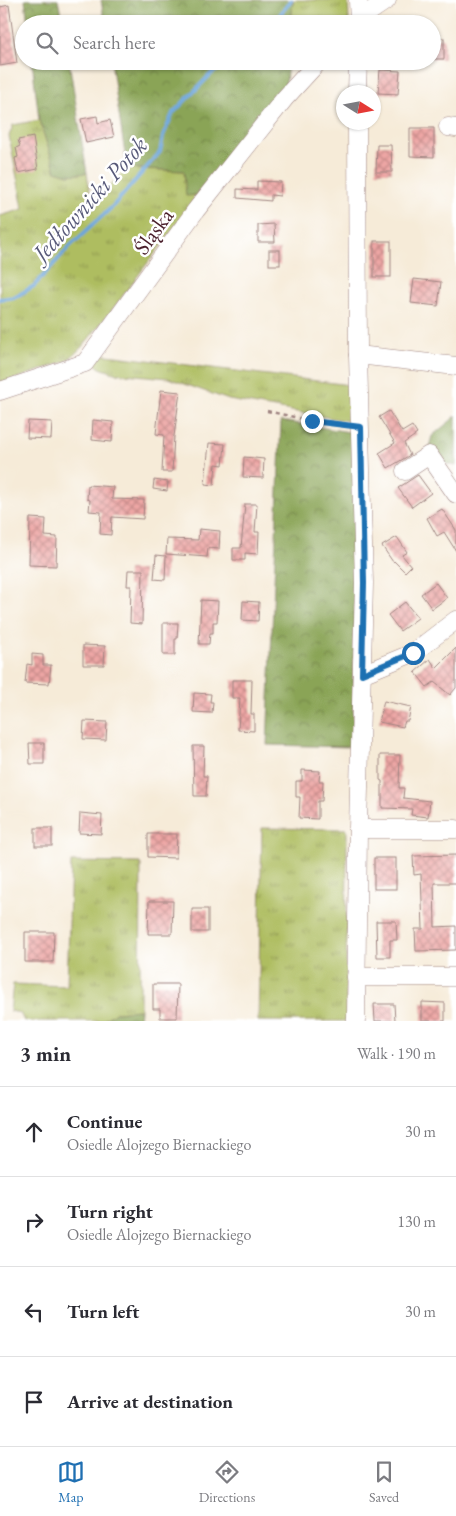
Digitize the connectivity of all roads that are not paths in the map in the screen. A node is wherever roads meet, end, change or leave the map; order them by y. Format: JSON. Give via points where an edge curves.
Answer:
{"nodes":[{"id":1,"x":358,"y":0,"type":"edge"},
{"id":2,"x":387,"y":0,"type":"edge"},
{"id":3,"x":357,"y":15,"type":"edge"},
{"id":4,"x":367,"y":15,"type":"edge"},
{"id":5,"x":311,"y":70,"type":"edge"},
{"id":6,"x":358,"y":70,"type":"edge"},
{"id":7,"x":357,"y":85,"type":"edge"},
{"id":8,"x":357,"y":130,"type":"edge"},
{"id":9,"x":358,"y":355,"type":"junction"},
{"id":10,"x":456,"y":366,"type":"edge"},
{"id":11,"x":0,"y":391,"type":"edge"},
{"id":12,"x":406,"y":471,"type":"dead end"},
{"id":13,"x":456,"y":494,"type":"edge"},
{"id":14,"x":456,"y":620,"type":"edge"},
{"id":15,"x":362,"y":674,"type":"junction"},
{"id":16,"x":358,"y":829,"type":"junction"},
{"id":17,"x":456,"y":829,"type":"edge"},
{"id":18,"x":356,"y":977,"type":"junction"},
{"id":19,"x":456,"y":977,"type":"edge"},
{"id":20,"x":356,"y":1021,"type":"edge"}],
"edges":[{"from":1,"to":3,"type":"street"},
{"from":2,"to":4,"type":"street"},
{"from":5,"to":11,"type":"street","name":"Śląska","via":[[196,210],[85,363]]},
{"from":6,"to":7,"type":"street"},
{"from":8,"to":9,"type":"street"},
{"from":9,"to":10,"type":"street"},
{"from":9,"to":15,"type":"street","via":[[364,583]]},
{"from":12,"to":13,"type":"street","via":[[429,455]]},
{"from":14,"to":15,"type":"street","via":[[413,653]]},
{"from":15,"to":16,"type":"street"},
{"from":16,"to":17,"type":"street"},
{"from":16,"to":18,"type":"street"},
{"from":18,"to":19,"type":"street"},
{"from":18,"to":20,"type":"street"}]}
